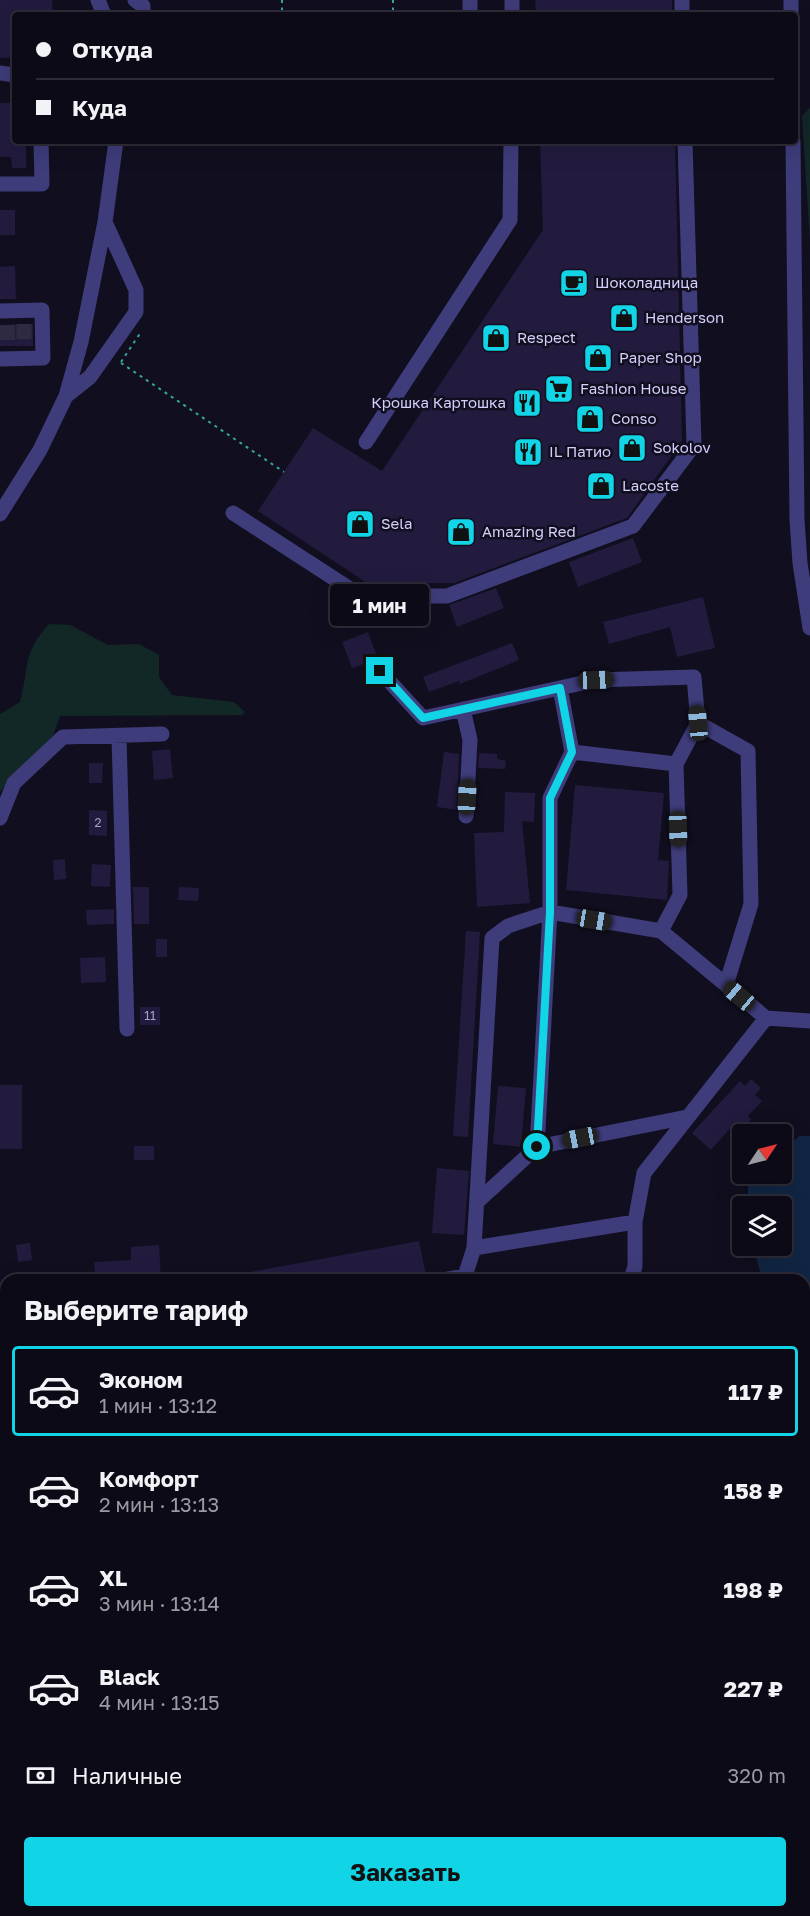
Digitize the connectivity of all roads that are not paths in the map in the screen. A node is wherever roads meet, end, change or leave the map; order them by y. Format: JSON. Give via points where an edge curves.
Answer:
{"nodes":[{"id":1,"x":135,"y":0,"type":"edge"},
{"id":2,"x":143,"y":12,"type":"edge"},
{"id":3,"x":41,"y":144,"type":"edge"},
{"id":4,"x":116,"y":144,"type":"edge"},
{"id":5,"x":511,"y":144,"type":"edge"},
{"id":6,"x":686,"y":144,"type":"edge"},
{"id":7,"x":793,"y":144,"type":"edge"},
{"id":8,"x":0,"y":184,"type":"edge"},
{"id":9,"x":105,"y":222,"type":"junction"},
{"id":10,"x":5,"y":315,"type":"edge"},
{"id":11,"x":5,"y":354,"type":"edge"},
{"id":12,"x":66,"y":396,"type":"junction"},
{"id":13,"x":366,"y":442,"type":"dead end"},
{"id":14,"x":233,"y":513,"type":"dead end"},
{"id":15,"x":0,"y":514,"type":"edge"},
{"id":16,"x":810,"y":628,"type":"edge"},
{"id":17,"x":380,"y":671,"type":"dead end"},
{"id":18,"x":560,"y":688,"type":"junction"},
{"id":19,"x":463,"y":709,"type":"junction"},
{"id":20,"x":698,"y":723,"type":"junction"},
{"id":21,"x":162,"y":734,"type":"dead end"},
{"id":22,"x":119,"y":736,"type":"junction"},
{"id":23,"x":572,"y":752,"type":"junction"},
{"id":24,"x":676,"y":764,"type":"junction"},
{"id":25,"x":466,"y":816,"type":"dead end"},
{"id":26,"x":0,"y":818,"type":"edge"},
{"id":27,"x":550,"y":912,"type":"junction"},
{"id":28,"x":661,"y":931,"type":"junction"},
{"id":29,"x":726,"y":985,"type":"junction"},
{"id":30,"x":766,"y":1018,"type":"junction"},
{"id":31,"x":810,"y":1021,"type":"edge"},
{"id":32,"x":127,"y":1029,"type":"dead end"},
{"id":33,"x":687,"y":1117,"type":"junction"},
{"id":34,"x":537,"y":1147,"type":"junction"},
{"id":35,"x":478,"y":1201,"type":"junction"},
{"id":36,"x":634,"y":1222,"type":"junction"},
{"id":37,"x":474,"y":1248,"type":"junction"},
{"id":38,"x":466,"y":1274,"type":"edge"},
{"id":39,"x":633,"y":1274,"type":"edge"}],
"edges":[{"from":1,"to":2,"type":"street","via":[[143,6]]},
{"from":3,"to":8,"type":"street","via":[[42,184]]},
{"from":4,"to":9,"type":"street"},
{"from":5,"to":13,"type":"street","via":[[510,220]]},
{"from":6,"to":14,"type":"street","via":[[694,445],[633,526],[447,596],[361,596]]},
{"from":7,"to":16,"type":"street","via":[[797,520]]},
{"from":9,"to":12,"type":"street"},
{"from":9,"to":12,"type":"street","via":[[136,290],[136,312],[90,377]]},
{"from":10,"to":11,"type":"street","via":[[24,317],[42,310],[43,358],[24,352]]},
{"from":12,"to":15,"type":"street","via":[[40,450]]},
{"from":17,"to":19,"type":"street","via":[[423,718]]},
{"from":18,"to":19,"type":"street"},
{"from":18,"to":20,"type":"street","via":[[596,680],[694,677]]},
{"from":18,"to":23,"type":"street"},
{"from":19,"to":25,"type":"street","via":[[470,740]]},
{"from":20,"to":24,"type":"street"},
{"from":20,"to":29,"type":"street","via":[[748,751],[751,904]]},
{"from":21,"to":22,"type":"street"},
{"from":22,"to":26,"type":"street","via":[[63,736],[14,783]]},
{"from":22,"to":32,"type":"street"},
{"from":23,"to":24,"type":"street"},
{"from":23,"to":27,"type":"street","via":[[550,798]]},
{"from":24,"to":28,"type":"street","via":[[680,894]]},
{"from":27,"to":28,"type":"street"},
{"from":27,"to":34,"type":"street"},
{"from":27,"to":35,"type":"street","via":[[508,926],[492,938]]},
{"from":28,"to":29,"type":"street"},
{"from":29,"to":30,"type":"street"},
{"from":30,"to":31,"type":"street"},
{"from":30,"to":33,"type":"street"},
{"from":33,"to":34,"type":"street"},
{"from":33,"to":36,"type":"street","via":[[644,1173]]},
{"from":34,"to":35,"type":"street"},
{"from":35,"to":37,"type":"street"},
{"from":36,"to":37,"type":"street"},
{"from":36,"to":39,"type":"street"},
{"from":37,"to":38,"type":"street"}]}
